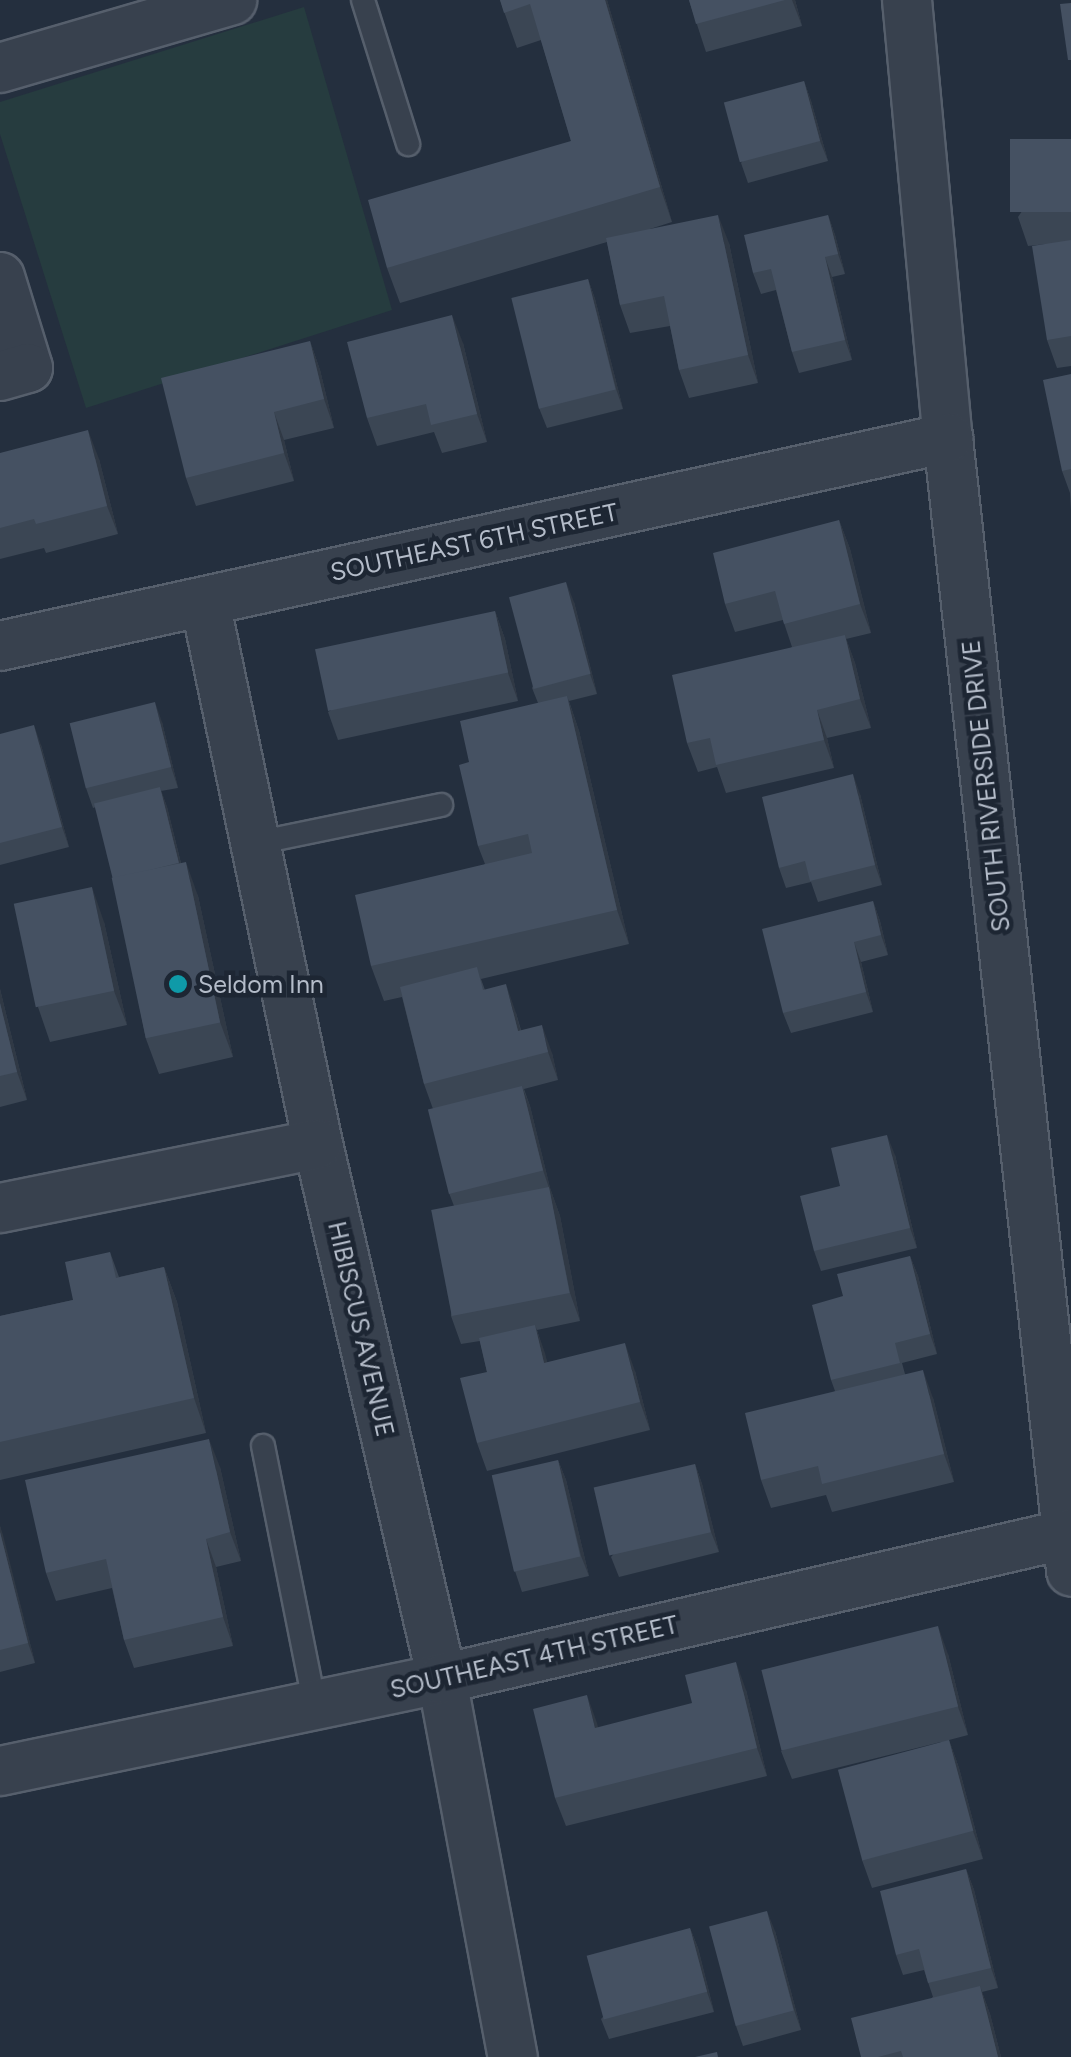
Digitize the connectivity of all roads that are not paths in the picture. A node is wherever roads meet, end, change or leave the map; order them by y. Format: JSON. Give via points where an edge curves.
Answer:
{"nodes":[{"id":1,"x":232,"y":0,"type":"edge"},
{"id":2,"x":364,"y":0,"type":"edge"},
{"id":3,"x":907,"y":0,"type":"edge"},
{"id":4,"x":0,"y":68,"type":"edge"},
{"id":5,"x":408,"y":144,"type":"dead end"},
{"id":6,"x":0,"y":277,"type":"edge"},
{"id":7,"x":14,"y":372,"type":"edge"},
{"id":8,"x":948,"y":438,"type":"junction"},
{"id":9,"x":205,"y":602,"type":"junction"},
{"id":10,"x":0,"y":646,"type":"edge"},
{"id":11,"x":441,"y":804,"type":"dead end"},
{"id":12,"x":256,"y":843,"type":"junction"},
{"id":13,"x":318,"y":1144,"type":"junction"},
{"id":14,"x":0,"y":1208,"type":"edge"},
{"id":15,"x":263,"y":1446,"type":"dead end"},
{"id":16,"x":1069,"y":1553,"type":"edge"},
{"id":17,"x":442,"y":1679,"type":"junction"},
{"id":18,"x":315,"y":1706,"type":"junction"},
{"id":19,"x":0,"y":1771,"type":"edge"},
{"id":20,"x":513,"y":2057,"type":"edge"}],
"edges":[{"from":1,"to":4,"type":"street"},
{"from":2,"to":5,"type":"lane"},
{"from":3,"to":8,"type":"street","name":"SOUTH RIVERSIDE DRIVE"},
{"from":6,"to":7,"type":"street"},
{"from":8,"to":9,"type":"street","name":"SOUTHEAST 6TH STREET"},
{"from":8,"to":16,"type":"street","name":"SOUTH RIVERSIDE DRIVE"},
{"from":9,"to":10,"type":"street","name":"SOUTHEAST 6TH STREET"},
{"from":9,"to":12,"type":"street","name":"HIBISCUS AVENUE"},
{"from":11,"to":12,"type":"lane"},
{"from":12,"to":13,"type":"street","name":"HIBISCUS AVENUE"},
{"from":13,"to":14,"type":"street"},
{"from":13,"to":17,"type":"street","name":"HIBISCUS AVENUE"},
{"from":15,"to":18,"type":"lane"},
{"from":16,"to":17,"type":"street","name":"SOUTHEAST 4TH STREET"},
{"from":17,"to":18,"type":"street","name":"SOUTHEAST 4TH STREET"},
{"from":17,"to":20,"type":"street","name":"HIBISCUS AVENUE"},
{"from":18,"to":19,"type":"street","name":"SOUTHEAST 4TH STREET"}]}
